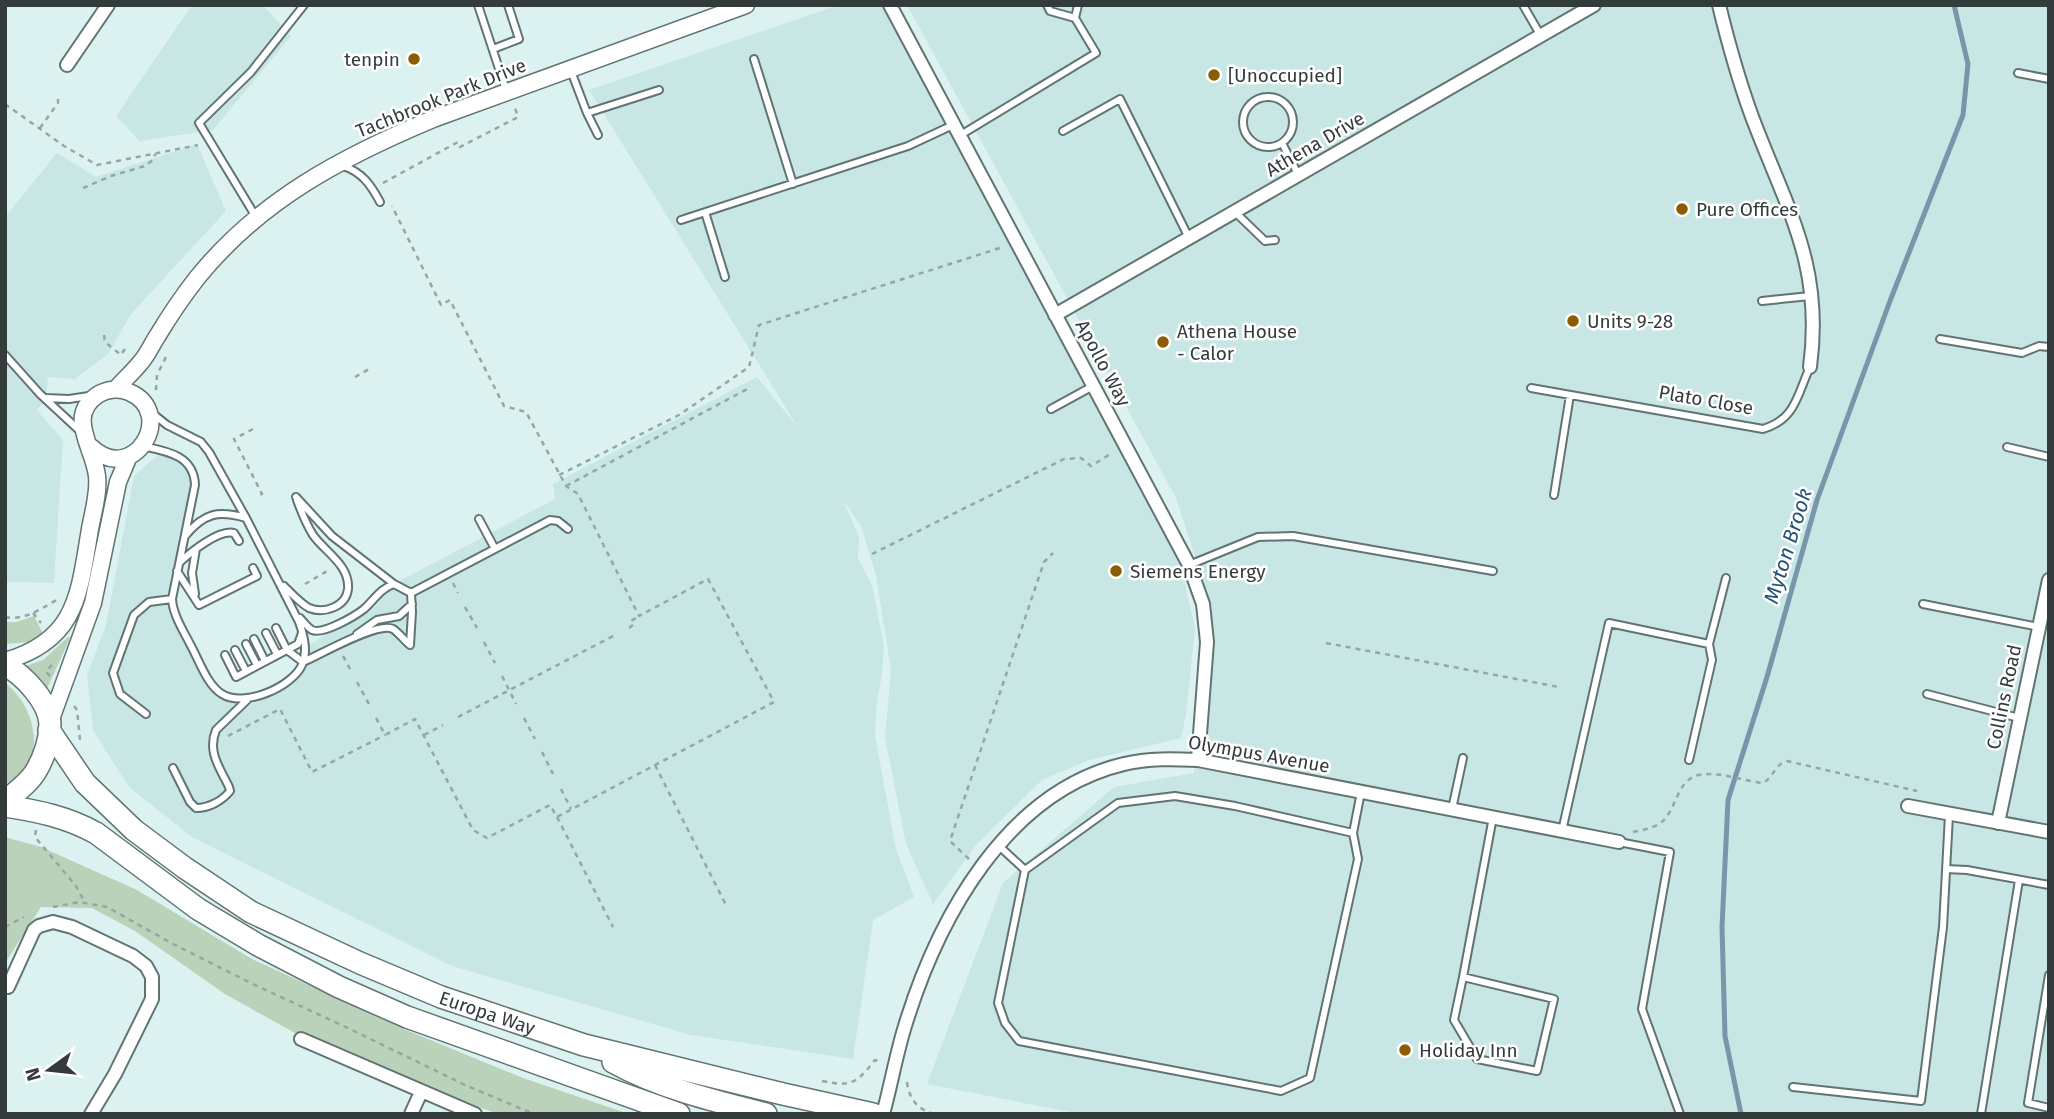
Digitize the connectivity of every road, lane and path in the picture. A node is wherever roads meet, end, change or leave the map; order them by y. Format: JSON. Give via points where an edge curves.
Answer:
{"nodes":[{"id":1,"x":108,"y":5,"type":"edge"},
{"id":2,"x":304,"y":5,"type":"edge"},
{"id":3,"x":478,"y":5,"type":"edge"},
{"id":4,"x":508,"y":5,"type":"edge"},
{"id":5,"x":746,"y":5,"type":"edge"},
{"id":6,"x":890,"y":5,"type":"edge"},
{"id":7,"x":1047,"y":5,"type":"edge"},
{"id":8,"x":1078,"y":5,"type":"edge"},
{"id":9,"x":1523,"y":5,"type":"edge"},
{"id":10,"x":1594,"y":5,"type":"edge"},
{"id":11,"x":1719,"y":5,"type":"edge"},
{"id":12,"x":1075,"y":18,"type":"junction"},
{"id":13,"x":1541,"y":36,"type":"junction"},
{"id":14,"x":493,"y":49,"type":"junction"},
{"id":15,"x":754,"y":60,"type":"dead end"},
{"id":16,"x":67,"y":65,"type":"dead end"},
{"id":17,"x":570,"y":70,"type":"junction"},
{"id":18,"x":2018,"y":73,"type":"dead end"},
{"id":19,"x":2049,"y":79,"type":"edge"},
{"id":20,"x":659,"y":90,"type":"dead end"},
{"id":21,"x":511,"y":98,"type":"junction"},
{"id":22,"x":58,"y":99,"type":"dead end"},
{"id":23,"x":5,"y":104,"type":"edge"},
{"id":24,"x":587,"y":113,"type":"junction"},
{"id":25,"x":40,"y":128,"type":"junction"},
{"id":26,"x":956,"y":130,"type":"junction"},
{"id":27,"x":1063,"y":131,"type":"dead end"},
{"id":28,"x":598,"y":135,"type":"dead end"},
{"id":29,"x":1282,"y":143,"type":"junction"},
{"id":30,"x":201,"y":146,"type":"dead end"},
{"id":31,"x":155,"y":154,"type":"junction"},
{"id":32,"x":336,"y":164,"type":"junction"},
{"id":33,"x":1299,"y":176,"type":"junction"},
{"id":34,"x":380,"y":184,"type":"dead end"},
{"id":35,"x":793,"y":184,"type":"junction"},
{"id":36,"x":83,"y":188,"type":"dead end"},
{"id":37,"x":387,"y":196,"type":"dead end"},
{"id":38,"x":380,"y":202,"type":"dead end"},
{"id":39,"x":705,"y":212,"type":"junction"},
{"id":40,"x":1235,"y":212,"type":"junction"},
{"id":41,"x":256,"y":217,"type":"junction"},
{"id":42,"x":681,"y":220,"type":"dead end"},
{"id":43,"x":1189,"y":238,"type":"junction"},
{"id":44,"x":1275,"y":240,"type":"dead end"},
{"id":45,"x":1016,"y":242,"type":"junction"},
{"id":46,"x":725,"y":277,"type":"dead end"},
{"id":47,"x":1812,"y":296,"type":"junction"},
{"id":48,"x":1762,"y":301,"type":"dead end"},
{"id":49,"x":1055,"y":315,"type":"junction"},
{"id":50,"x":104,"y":335,"type":"dead end"},
{"id":51,"x":1940,"y":339,"type":"dead end"},
{"id":52,"x":2049,"y":347,"type":"edge"},
{"id":53,"x":127,"y":352,"type":"dead end"},
{"id":54,"x":168,"y":354,"type":"dead end"},
{"id":55,"x":5,"y":355,"type":"edge"},
{"id":56,"x":143,"y":360,"type":"junction"},
{"id":57,"x":1810,"y":367,"type":"joint"},
{"id":58,"x":371,"y":368,"type":"dead end"},
{"id":59,"x":355,"y":377,"type":"dead end"},
{"id":60,"x":1093,"y":386,"type":"junction"},
{"id":61,"x":751,"y":387,"type":"dead end"},
{"id":62,"x":1531,"y":388,"type":"dead end"},
{"id":63,"x":116,"y":390,"type":"junction"},
{"id":64,"x":97,"y":395,"type":"junction"},
{"id":65,"x":1570,"y":395,"type":"junction"},
{"id":66,"x":46,"y":398,"type":"junction"},
{"id":67,"x":147,"y":400,"type":"junction"},
{"id":68,"x":1051,"y":410,"type":"dead end"},
{"id":69,"x":253,"y":429,"type":"dead end"},
{"id":70,"x":87,"y":440,"type":"junction"},
{"id":71,"x":2007,"y":447,"type":"dead end"},
{"id":72,"x":136,"y":451,"type":"junction"},
{"id":73,"x":1112,"y":453,"type":"dead end"},
{"id":74,"x":2049,"y":457,"type":"edge"},
{"id":75,"x":559,"y":475,"type":"junction"},
{"id":76,"x":566,"y":486,"type":"junction"},
{"id":77,"x":1554,"y":495,"type":"dead end"},
{"id":78,"x":256,"y":497,"type":"dead end"},
{"id":79,"x":246,"y":518,"type":"junction"},
{"id":80,"x":479,"y":519,"type":"dead end"},
{"id":81,"x":568,"y":529,"type":"dead end"},
{"id":82,"x":184,"y":537,"type":"junction"},
{"id":83,"x":239,"y":541,"type":"dead end"},
{"id":84,"x":196,"y":548,"type":"junction"},
{"id":85,"x":495,"y":550,"type":"junction"},
{"id":86,"x":1053,"y":553,"type":"dead end"},
{"id":87,"x":872,"y":554,"type":"dead end"},
{"id":88,"x":1189,"y":565,"type":"junction"},
{"id":89,"x":178,"y":567,"type":"junction"},
{"id":90,"x":335,"y":567,"type":"dead end"},
{"id":91,"x":253,"y":568,"type":"dead end"},
{"id":92,"x":1493,"y":570,"type":"dead end"},
{"id":93,"x":1726,"y":578,"type":"dead end"},
{"id":94,"x":278,"y":580,"type":"junction"},
{"id":95,"x":2049,"y":580,"type":"edge"},
{"id":96,"x":452,"y":581,"type":"dead end"},
{"id":97,"x":305,"y":584,"type":"dead end"},
{"id":98,"x":394,"y":584,"type":"junction"},
{"id":99,"x":458,"y":593,"type":"dead end"},
{"id":100,"x":58,"y":599,"type":"dead end"},
{"id":101,"x":172,"y":599,"type":"junction"},
{"id":102,"x":412,"y":599,"type":"junction"},
{"id":103,"x":1923,"y":604,"type":"dead end"},
{"id":104,"x":198,"y":605,"type":"junction"},
{"id":105,"x":466,"y":607,"type":"dead end"},
{"id":106,"x":296,"y":614,"type":"junction"},
{"id":107,"x":639,"y":616,"type":"junction"},
{"id":108,"x":5,"y":617,"type":"edge"},
{"id":109,"x":2039,"y":627,"type":"junction"},
{"id":110,"x":275,"y":628,"type":"dead end"},
{"id":111,"x":477,"y":628,"type":"dead end"},
{"id":112,"x":629,"y":628,"type":"dead end"},
{"id":113,"x":302,"y":631,"type":"junction"},
{"id":114,"x":266,"y":633,"type":"dead end"},
{"id":115,"x":615,"y":635,"type":"dead end"},
{"id":116,"x":352,"y":638,"type":"junction"},
{"id":117,"x":254,"y":639,"type":"dead end"},
{"id":118,"x":484,"y":642,"type":"dead end"},
{"id":119,"x":1326,"y":643,"type":"dead end"},
{"id":120,"x":246,"y":644,"type":"dead end"},
{"id":121,"x":1709,"y":644,"type":"junction"},
{"id":122,"x":234,"y":650,"type":"dead end"},
{"id":123,"x":287,"y":650,"type":"junction"},
{"id":124,"x":342,"y":653,"type":"dead end"},
{"id":125,"x":277,"y":654,"type":"junction"},
{"id":126,"x":225,"y":655,"type":"dead end"},
{"id":127,"x":265,"y":661,"type":"junction"},
{"id":128,"x":303,"y":662,"type":"junction"},
{"id":129,"x":5,"y":663,"type":"edge"},
{"id":130,"x":495,"y":663,"type":"dead end"},
{"id":131,"x":257,"y":665,"type":"junction"},
{"id":132,"x":350,"y":669,"type":"dead end"},
{"id":133,"x":246,"y":671,"type":"junction"},
{"id":134,"x":502,"y":676,"type":"dead end"},
{"id":135,"x":357,"y":682,"type":"dead end"},
{"id":136,"x":1559,"y":687,"type":"dead end"},
{"id":137,"x":509,"y":690,"type":"junction"},
{"id":138,"x":1927,"y":694,"type":"dead end"},
{"id":139,"x":247,"y":700,"type":"junction"},
{"id":140,"x":369,"y":704,"type":"dead end"},
{"id":141,"x":516,"y":704,"type":"dead end"},
{"id":142,"x":77,"y":710,"type":"dead end"},
{"id":143,"x":146,"y":714,"type":"dead end"},
{"id":144,"x":458,"y":717,"type":"dead end"},
{"id":145,"x":376,"y":718,"type":"dead end"},
{"id":146,"x":524,"y":718,"type":"dead end"},
{"id":147,"x":2019,"y":718,"type":"junction"},
{"id":148,"x":443,"y":725,"type":"dead end"},
{"id":149,"x":50,"y":726,"type":"junction"},
{"id":150,"x":385,"y":735,"type":"junction"},
{"id":151,"x":424,"y":735,"type":"junction"},
{"id":152,"x":228,"y":736,"type":"dead end"},
{"id":153,"x":535,"y":739,"type":"dead end"},
{"id":154,"x":81,"y":743,"type":"dead end"},
{"id":155,"x":542,"y":752,"type":"dead end"},
{"id":156,"x":1463,"y":758,"type":"dead end"},
{"id":157,"x":1198,"y":760,"type":"junction"},
{"id":158,"x":1689,"y":760,"type":"dead end"},
{"id":159,"x":655,"y":765,"type":"junction"},
{"id":160,"x":173,"y":768,"type":"dead end"},
{"id":161,"x":553,"y":774,"type":"dead end"},
{"id":162,"x":561,"y":789,"type":"dead end"},
{"id":163,"x":1362,"y":792,"type":"junction"},
{"id":164,"x":5,"y":803,"type":"edge"},
{"id":165,"x":1908,"y":806,"type":"dead end"},
{"id":166,"x":572,"y":809,"type":"junction"},
{"id":167,"x":1928,"y":809,"type":"junction"},
{"id":168,"x":1452,"y":810,"type":"junction"},
{"id":169,"x":1949,"y":814,"type":"junction"},
{"id":170,"x":557,"y":817,"type":"junction"},
{"id":171,"x":1493,"y":817,"type":"junction"},
{"id":172,"x":1998,"y":823,"type":"junction"},
{"id":173,"x":1562,"y":831,"type":"junction"},
{"id":174,"x":1353,"y":832,"type":"junction"},
{"id":175,"x":2049,"y":832,"type":"edge"},
{"id":176,"x":1619,"y":842,"type":"junction"},
{"id":177,"x":999,"y":846,"type":"junction"},
{"id":178,"x":1946,"y":869,"type":"junction"},
{"id":179,"x":981,"y":870,"type":"junction"},
{"id":180,"x":1025,"y":870,"type":"junction"},
{"id":181,"x":2019,"y":880,"type":"junction"},
{"id":182,"x":2049,"y":885,"type":"edge"},
{"id":183,"x":726,"y":905,"type":"dead end"},
{"id":184,"x":51,"y":907,"type":"dead end"},
{"id":185,"x":25,"y":917,"type":"dead end"},
{"id":186,"x":613,"y":927,"type":"dead end"},
{"id":187,"x":5,"y":928,"type":"edge"},
{"id":188,"x":2049,"y":975,"type":"edge"},
{"id":189,"x":1463,"y":977,"type":"junction"},
{"id":190,"x":8,"y":987,"type":"dead end"},
{"id":191,"x":301,"y":1039,"type":"dead end"},
{"id":192,"x":584,"y":1045,"type":"junction"},
{"id":193,"x":886,"y":1064,"type":"dead end"},
{"id":194,"x":817,"y":1081,"type":"dead end"},
{"id":195,"x":907,"y":1082,"type":"dead end"},
{"id":196,"x":1793,"y":1087,"type":"dead end"},
{"id":197,"x":421,"y":1092,"type":"junction"},
{"id":198,"x":2049,"y":1108,"type":"edge"},
{"id":199,"x":91,"y":1114,"type":"edge"},
{"id":200,"x":411,"y":1114,"type":"edge"},
{"id":201,"x":475,"y":1114,"type":"edge"},
{"id":202,"x":534,"y":1114,"type":"edge"},
{"id":203,"x":679,"y":1114,"type":"edge"},
{"id":204,"x":766,"y":1114,"type":"edge"},
{"id":205,"x":873,"y":1114,"type":"edge"},
{"id":206,"x":883,"y":1114,"type":"edge"},
{"id":207,"x":934,"y":1114,"type":"edge"},
{"id":208,"x":1680,"y":1114,"type":"edge"},
{"id":209,"x":1981,"y":1114,"type":"edge"}],
"edges":[{"from":1,"to":16,"type":"street"},
{"from":2,"to":41,"type":"lane","via":[[250,72],[199,123]]},
{"from":3,"to":14,"type":"lane"},
{"from":4,"to":14,"type":"lane","via":[[520,39]]},
{"from":5,"to":17,"type":"street","name":"Tachbrook Park Drive"},
{"from":6,"to":26,"type":"street","name":"Apollo Way"},
{"from":7,"to":12,"type":"lane","via":[[1050,11]]},
{"from":8,"to":12,"type":"lane"},
{"from":9,"to":13,"type":"lane"},
{"from":10,"to":13,"type":"street","name":"Athena Drive"},
{"from":11,"to":47,"type":"street","name":"Plato Close","via":[[1752,115],[1798,229]]},
{"from":12,"to":26,"type":"lane","via":[[1096,53]]},
{"from":13,"to":33,"type":"street","name":"Athena Drive"},
{"from":14,"to":21,"type":"lane"},
{"from":15,"to":35,"type":"lane"},
{"from":17,"to":21,"type":"street","name":"Tachbrook Park Drive"},
{"from":17,"to":24,"type":"lane"},
{"from":18,"to":19,"type":"lane"},
{"from":20,"to":24,"type":"lane"},
{"from":21,"to":32,"type":"street","name":"Tachbrook Park Drive","via":[[424,122]]},
{"from":21,"to":34,"type":"path","via":[[518,117],[460,147],[458,142]]},
{"from":22,"to":25,"type":"path"},
{"from":23,"to":25,"type":"path"},
{"from":24,"to":28,"type":"lane"},
{"from":25,"to":31,"type":"path","via":[[97,165]]},
{"from":26,"to":35,"type":"lane"},
{"from":26,"to":45,"type":"street","name":"Apollo Way"},
{"from":27,"to":43,"type":"lane","via":[[1120,99]]},
{"from":29,"to":29,"type":"lane","via":[[1262,147],[1249,138],[1243,123],[1252,102],[1275,98],[1289,108],[1293,124]]},
{"from":29,"to":33,"type":"lane"},
{"from":30,"to":31,"type":"path"},
{"from":31,"to":36,"type":"path","via":[[145,166]]},
{"from":32,"to":38,"type":"lane","via":[[356,170]]},
{"from":32,"to":41,"type":"street","name":"Tachbrook Park Drive"},
{"from":33,"to":40,"type":"street","name":"Athena Drive"},
{"from":35,"to":39,"type":"lane"},
{"from":37,"to":75,"type":"path","via":[[441,305],[450,300],[504,406],[526,412]]},
{"from":39,"to":42,"type":"lane"},
{"from":39,"to":46,"type":"lane"},
{"from":40,"to":43,"type":"street","name":"Athena Drive"},
{"from":40,"to":44,"type":"lane","via":[[1265,241]]},
{"from":41,"to":56,"type":"street","name":"Tachbrook Park Drive","via":[[197,279]]},
{"from":43,"to":49,"type":"street","name":"Athena Drive"},
{"from":45,"to":49,"type":"street","name":"Apollo Way"},
{"from":45,"to":75,"type":"path","via":[[758,325],[749,367],[679,415]]},
{"from":47,"to":48,"type":"lane"},
{"from":47,"to":57,"type":"street","name":"Plato Close"},
{"from":49,"to":60,"type":"street","name":"Apollo Way"},
{"from":50,"to":53,"type":"path","via":[[105,342],[121,355]]},
{"from":51,"to":52,"type":"lane","via":[[2022,353]]},
{"from":54,"to":67,"type":"path"},
{"from":55,"to":66,"type":"lane"},
{"from":56,"to":63,"type":"street","name":"Tachbrook Park Drive"},
{"from":56,"to":67,"type":"street","name":"Tachbrook Park Drive"},
{"from":57,"to":65,"type":"lane","name":"Plato Close","via":[[1789,415],[1763,429]]},
{"from":58,"to":59,"type":"path"},
{"from":60,"to":68,"type":"lane"},
{"from":60,"to":88,"type":"street","name":"Apollo Way"},
{"from":61,"to":76,"type":"path"},
{"from":62,"to":65,"type":"lane","name":"Plato Close"},
{"from":63,"to":64,"type":"street"},
{"from":63,"to":67,"type":"street"},
{"from":64,"to":66,"type":"lane"},
{"from":64,"to":70,"type":"street","via":[[84,410],[81,422]]},
{"from":65,"to":77,"type":"lane"},
{"from":66,"to":70,"type":"lane"},
{"from":67,"to":72,"type":"street","name":"Tachbrook Park Drive","via":[[148,436]]},
{"from":67,"to":79,"type":"lane","via":[[156,417],[201,442]]},
{"from":69,"to":78,"type":"path","via":[[234,439],[262,494]]},
{"from":70,"to":72,"type":"street","via":[[111,458]]},
{"from":70,"to":129,"type":"street","via":[[97,493],[75,603],[46,643]]},
{"from":71,"to":74,"type":"lane"},
{"from":72,"to":82,"type":"lane","via":[[172,452],[191,468],[195,485]]},
{"from":72,"to":149,"type":"street","name":"Tachbrook Park Drive","via":[[118,482],[89,614]]},
{"from":73,"to":87,"type":"path","via":[[1091,466],[1081,458],[1064,459]]},
{"from":75,"to":76,"type":"path"},
{"from":76,"to":107,"type":"path","via":[[578,494]]},
{"from":79,"to":82,"type":"lane","via":[[205,517]]},
{"from":79,"to":94,"type":"lane"},
{"from":80,"to":85,"type":"lane"},
{"from":81,"to":85,"type":"lane","via":[[550,520]]},
{"from":82,"to":89,"type":"lane"},
{"from":83,"to":84,"type":"lane","via":[[234,533],[226,532]]},
{"from":84,"to":89,"type":"lane"},
{"from":84,"to":104,"type":"lane","via":[[192,573]]},
{"from":85,"to":102,"type":"lane"},
{"from":86,"to":179,"type":"path","via":[[1044,562],[950,841]]},
{"from":88,"to":92,"type":"lane","via":[[1258,537],[1293,536]]},
{"from":88,"to":157,"type":"street","name":"Apollo Way","via":[[1203,604],[1207,642]]},
{"from":89,"to":101,"type":"lane"},
{"from":89,"to":104,"type":"lane"},
{"from":90,"to":97,"type":"path"},
{"from":91,"to":104,"type":"lane","via":[[257,576],[251,581]]},
{"from":93,"to":121,"type":"lane"},
{"from":94,"to":98,"type":"lane","via":[[307,607],[319,610],[334,608],[348,589],[345,571],[314,536],[296,497],[332,536]]},
{"from":94,"to":106,"type":"lane"},
{"from":95,"to":109,"type":"street","name":"Collins Road"},
{"from":96,"to":99,"type":"path"},
{"from":98,"to":102,"type":"lane"},
{"from":98,"to":106,"type":"lane","via":[[361,611],[321,631]]},
{"from":100,"to":108,"type":"path","via":[[24,617]]},
{"from":101,"to":139,"type":"lane","via":[[215,689],[230,698]]},
{"from":101,"to":143,"type":"lane","via":[[149,602],[134,615],[113,673],[120,694]]},
{"from":102,"to":116,"type":"lane","via":[[399,616],[377,621]]},
{"from":102,"to":116,"type":"lane","via":[[410,645],[388,628]]},
{"from":103,"to":109,"type":"lane"},
{"from":105,"to":111,"type":"path"},
{"from":106,"to":113,"type":"lane"},
{"from":107,"to":112,"type":"path"},
{"from":107,"to":159,"type":"path","via":[[708,579],[774,702]]},
{"from":109,"to":147,"type":"street","name":"Collins Road"},
{"from":110,"to":123,"type":"lane"},
{"from":113,"to":123,"type":"lane","via":[[299,644]]},
{"from":113,"to":128,"type":"lane"},
{"from":114,"to":125,"type":"lane"},
{"from":115,"to":137,"type":"path"},
{"from":116,"to":128,"type":"lane"},
{"from":117,"to":127,"type":"lane"},
{"from":118,"to":130,"type":"path"},
{"from":119,"to":136,"type":"path"},
{"from":120,"to":131,"type":"lane"},
{"from":121,"to":158,"type":"lane","via":[[1712,660]]},
{"from":121,"to":173,"type":"lane","via":[[1609,623]]},
{"from":122,"to":133,"type":"lane"},
{"from":123,"to":125,"type":"lane"},
{"from":123,"to":128,"type":"lane"},
{"from":124,"to":132,"type":"path"},
{"from":125,"to":127,"type":"lane"},
{"from":126,"to":133,"type":"lane","via":[[236,677]]},
{"from":127,"to":131,"type":"lane"},
{"from":128,"to":139,"type":"lane","via":[[295,677]]},
{"from":129,"to":149,"type":"highway","via":[[33,690]]},
{"from":131,"to":133,"type":"lane"},
{"from":134,"to":137,"type":"path"},
{"from":135,"to":140,"type":"path"},
{"from":137,"to":141,"type":"path"},
{"from":137,"to":144,"type":"path"},
{"from":138,"to":147,"type":"lane"},
{"from":139,"to":160,"type":"lane","via":[[213,736],[212,750],[230,792],[224,799],[197,808]]},
{"from":142,"to":154,"type":"path"},
{"from":145,"to":150,"type":"path"},
{"from":146,"to":153,"type":"path"},
{"from":147,"to":172,"type":"street","name":"Collins Road"},
{"from":148,"to":151,"type":"path"},
{"from":149,"to":164,"type":"highway","name":"Europa Way","via":[[36,772]]},
{"from":149,"to":192,"type":"highway","name":"Europa Way","via":[[85,783],[134,830],[251,912],[441,997]]},
{"from":150,"to":151,"type":"path","via":[[415,719]]},
{"from":150,"to":152,"type":"path","via":[[312,772],[280,709]]},
{"from":151,"to":170,"type":"path","via":[[473,830],[487,838],[550,805]]},
{"from":155,"to":161,"type":"path"},
{"from":156,"to":168,"type":"lane"},
{"from":157,"to":163,"type":"street","name":"Olympus Avenue"},
{"from":157,"to":177,"type":"street","name":"Olympus Avenue","via":[[1144,761],[1096,773],[1044,801]]},
{"from":159,"to":166,"type":"path"},
{"from":159,"to":183,"type":"path"},
{"from":162,"to":166,"type":"path"},
{"from":163,"to":168,"type":"street","name":"Olympus Avenue"},
{"from":163,"to":174,"type":"lane"},
{"from":164,"to":203,"type":"highway","name":"Europa Way","via":[[80,824],[198,909],[339,987],[407,1017]]},
{"from":165,"to":167,"type":"street"},
{"from":166,"to":170,"type":"path"},
{"from":167,"to":169,"type":"street"},
{"from":167,"to":176,"type":"path","via":[[1919,792],[1787,761],[1763,783],[1711,774],[1692,777],[1662,822],[1632,832]]},
{"from":168,"to":171,"type":"street","name":"Olympus Avenue"},
{"from":169,"to":172,"type":"street"},
{"from":169,"to":178,"type":"lane"},
{"from":170,"to":186,"type":"path"},
{"from":171,"to":173,"type":"street","name":"Olympus Avenue"},
{"from":171,"to":189,"type":"lane"},
{"from":172,"to":175,"type":"street"},
{"from":173,"to":176,"type":"street","name":"Olympus Avenue"},
{"from":174,"to":180,"type":"lane","via":[[1174,796],[1118,803]]},
{"from":174,"to":180,"type":"lane","via":[[1358,859],[1310,1078],[1282,1091],[1019,1041],[1005,1023],[998,1003]]},
{"from":176,"to":208,"type":"lane","via":[[1670,852],[1642,1009]]},
{"from":177,"to":179,"type":"street","name":"Olympus Avenue"},
{"from":177,"to":180,"type":"lane"},
{"from":178,"to":181,"type":"lane"},
{"from":178,"to":196,"type":"lane","via":[[1921,1101]]},
{"from":179,"to":206,"type":"street","name":"Olympus Avenue","via":[[928,963],[904,1028]]},
{"from":181,"to":182,"type":"lane"},
{"from":181,"to":209,"type":"lane"},
{"from":184,"to":202,"type":"path","via":[[79,902],[107,907],[255,985]]},
{"from":185,"to":187,"type":"path"},
{"from":188,"to":198,"type":"lane","via":[[2028,1103]]},
{"from":189,"to":189,"type":"lane","via":[[1554,999],[1537,1071],[1477,1059],[1454,1020]]},
{"from":190,"to":199,"type":"street","via":[[34,930],[53,922],[146,966],[153,982],[152,999]]},
{"from":191,"to":197,"type":"street"},
{"from":192,"to":204,"type":"highway","via":[[629,1070],[704,1098]]},
{"from":192,"to":205,"type":"highway","name":"Europa Way"},
{"from":193,"to":194,"type":"path","via":[[875,1060],[863,1076],[844,1086]]},
{"from":195,"to":207,"type":"path","via":[[915,1104]]},
{"from":197,"to":200,"type":"street"},
{"from":197,"to":201,"type":"street"}]}
